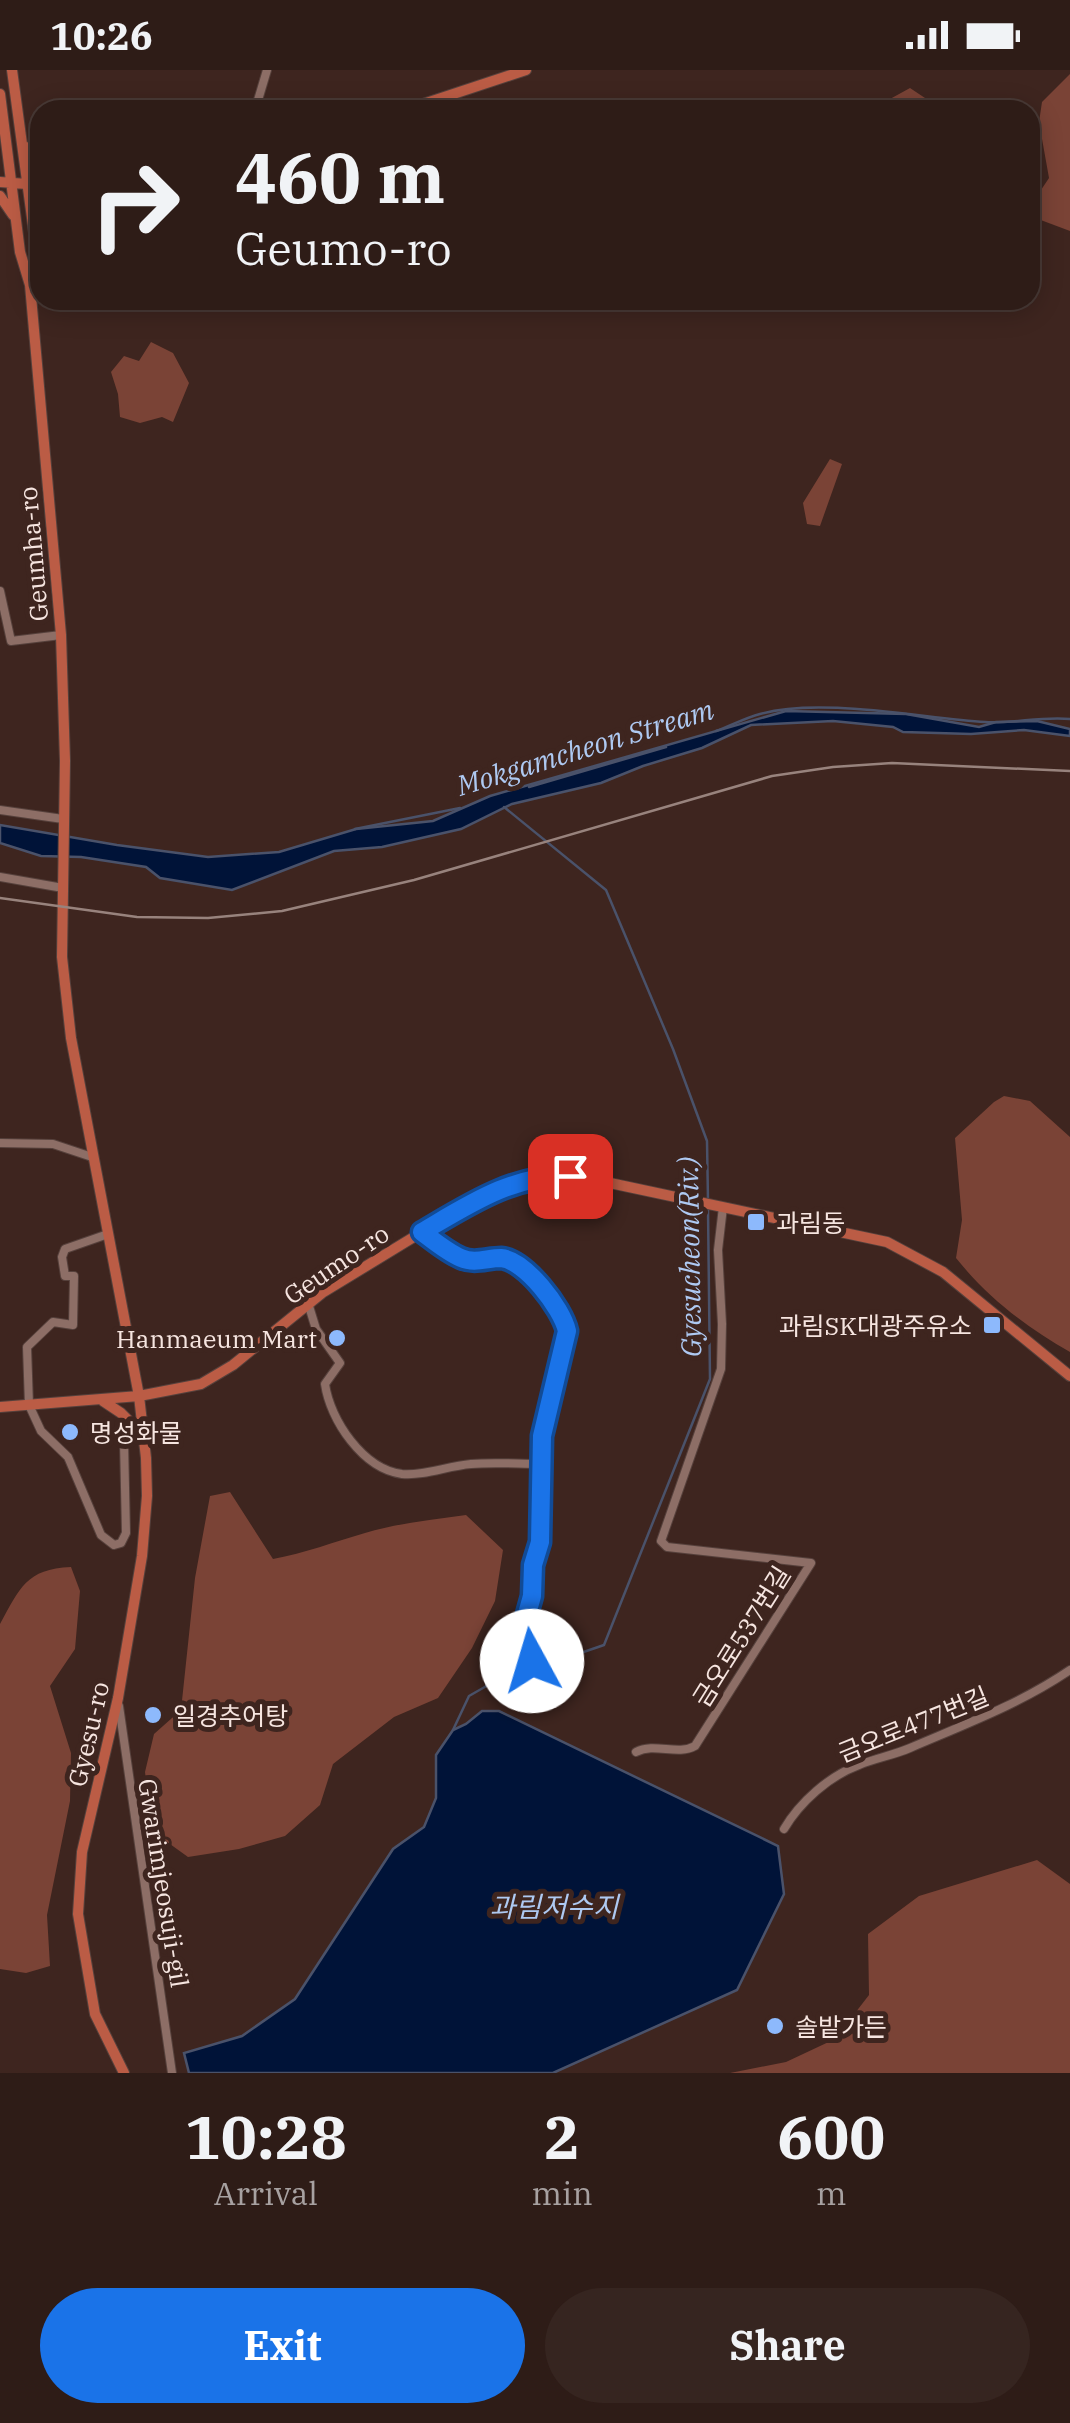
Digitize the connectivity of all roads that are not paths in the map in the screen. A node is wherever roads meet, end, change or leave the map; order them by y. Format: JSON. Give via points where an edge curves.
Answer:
{"nodes":[{"id":1,"x":12,"y":70,"type":"edge"},
{"id":2,"x":267,"y":70,"type":"edge"},
{"id":3,"x":526,"y":70,"type":"edge"},
{"id":4,"x":0,"y":94,"type":"edge"},
{"id":5,"x":258,"y":100,"type":"edge"},
{"id":6,"x":435,"y":100,"type":"edge"},
{"id":7,"x":3,"y":117,"type":"junction"},
{"id":8,"x":0,"y":133,"type":"edge"},
{"id":9,"x":20,"y":134,"type":"junction"},
{"id":10,"x":30,"y":155,"type":"edge"},
{"id":11,"x":30,"y":170,"type":"edge"},
{"id":12,"x":6,"y":182,"type":"edge"},
{"id":13,"x":0,"y":196,"type":"edge"},
{"id":14,"x":16,"y":222,"type":"junction"},
{"id":15,"x":30,"y":285,"type":"edge"},
{"id":16,"x":32,"y":310,"type":"edge"},
{"id":17,"x":0,"y":591,"type":"edge"},
{"id":18,"x":61,"y":635,"type":"junction"},
{"id":19,"x":0,"y":810,"type":"edge"},
{"id":20,"x":63,"y":820,"type":"junction"},
{"id":21,"x":0,"y":877,"type":"edge"},
{"id":22,"x":63,"y":888,"type":"junction"},
{"id":23,"x":0,"y":1143,"type":"edge"},
{"id":24,"x":92,"y":1157,"type":"junction"},
{"id":25,"x":720,"y":1206,"type":"junction"},
{"id":26,"x":422,"y":1232,"type":"junction"},
{"id":27,"x":108,"y":1234,"type":"junction"},
{"id":28,"x":308,"y":1303,"type":"junction"},
{"id":29,"x":1070,"y":1376,"type":"edge"},
{"id":30,"x":140,"y":1396,"type":"junction"},
{"id":31,"x":102,"y":1400,"type":"junction"},
{"id":32,"x":29,"y":1405,"type":"junction"},
{"id":33,"x":0,"y":1407,"type":"edge"},
{"id":34,"x":131,"y":1421,"type":"junction"},
{"id":35,"x":144,"y":1436,"type":"junction"},
{"id":36,"x":541,"y":1464,"type":"junction"},
{"id":37,"x":532,"y":1661,"type":"dead end"},
{"id":38,"x":1070,"y":1670,"type":"edge"},
{"id":39,"x":118,"y":1698,"type":"junction"},
{"id":40,"x":636,"y":1752,"type":"dead end"},
{"id":41,"x":784,"y":1829,"type":"dead end"},
{"id":42,"x":124,"y":2073,"type":"edge"},
{"id":43,"x":172,"y":2073,"type":"edge"}],
"edges":[{"from":1,"to":9,"type":"main road","name":"Geumha-ro"},
{"from":2,"to":5,"type":"street"},
{"from":3,"to":6,"type":"main road"},
{"from":4,"to":7,"type":"main road","name":"Geumha-ro"},
{"from":7,"to":8,"type":"main road"},
{"from":7,"to":12,"type":"main road","name":"Geumha-ro"},
{"from":9,"to":10,"type":"main road"},
{"from":9,"to":11,"type":"main road","name":"Geumha-ro"},
{"from":12,"to":14,"type":"main road","name":"Geumha-ro"},
{"from":13,"to":14,"type":"main road"},
{"from":14,"to":15,"type":"main road","name":"Geumha-ro"},
{"from":16,"to":18,"type":"main road","name":"Geumha-ro"},
{"from":17,"to":18,"type":"street","via":[[11,641]]},
{"from":18,"to":20,"type":"main road","name":"Geumha-ro"},
{"from":19,"to":20,"type":"street"},
{"from":20,"to":22,"type":"main road","name":"Geumha-ro"},
{"from":21,"to":22,"type":"street"},
{"from":22,"to":24,"type":"main road","via":[[62,957]]},
{"from":23,"to":24,"type":"street","via":[[52,1144]]},
{"from":24,"to":27,"type":"main road"},
{"from":25,"to":26,"type":"main road","name":"Geumo-ro","via":[[554,1175],[495,1191]]},
{"from":25,"to":29,"type":"main road","name":"Geumo-ro","via":[[900,1248],[958,1283]]},
{"from":25,"to":40,"type":"street","name":"금오로537번길","via":[[721,1369],[661,1541],[667,1547],[811,1563],[694,1746]]},
{"from":26,"to":28,"type":"main road","name":"Geumo-ro"},
{"from":26,"to":36,"type":"street","via":[[462,1258],[517,1263],[559,1310],[567,1331]]},
{"from":27,"to":30,"type":"main road"},
{"from":27,"to":32,"type":"street","via":[[66,1249],[62,1257],[65,1276],[74,1276],[73,1324],[54,1322],[28,1347]]},
{"from":28,"to":30,"type":"main road","name":"Geumo-ro","via":[[218,1375]]},
{"from":28,"to":36,"type":"street","via":[[340,1364],[326,1384],[340,1424],[372,1461],[404,1474]]},
{"from":30,"to":31,"type":"main road","name":"Geumo-ro"},
{"from":30,"to":35,"type":"main road","name":"Gyesu-ro"},
{"from":31,"to":32,"type":"main road","name":"Geumo-ro"},
{"from":31,"to":34,"type":"main road"},
{"from":32,"to":33,"type":"main road","name":"Geumo-ro"},
{"from":32,"to":34,"type":"street","via":[[42,1432],[68,1457],[101,1535],[114,1545],[126,1533],[124,1442]]},
{"from":34,"to":35,"type":"main road"},
{"from":35,"to":39,"type":"main road","name":"Gyesu-ro","via":[[144,1537]]},
{"from":36,"to":37,"type":"street","via":[[540,1542],[522,1632]]},
{"from":38,"to":41,"type":"street","name":"금오로477번길","via":[[1021,1702],[847,1770]]},
{"from":39,"to":42,"type":"main road","name":"Gyesu-ro","via":[[82,1852],[78,1914],[96,2014]]},
{"from":39,"to":43,"type":"street","name":"Gwarimjeosuji-gil"}]}
